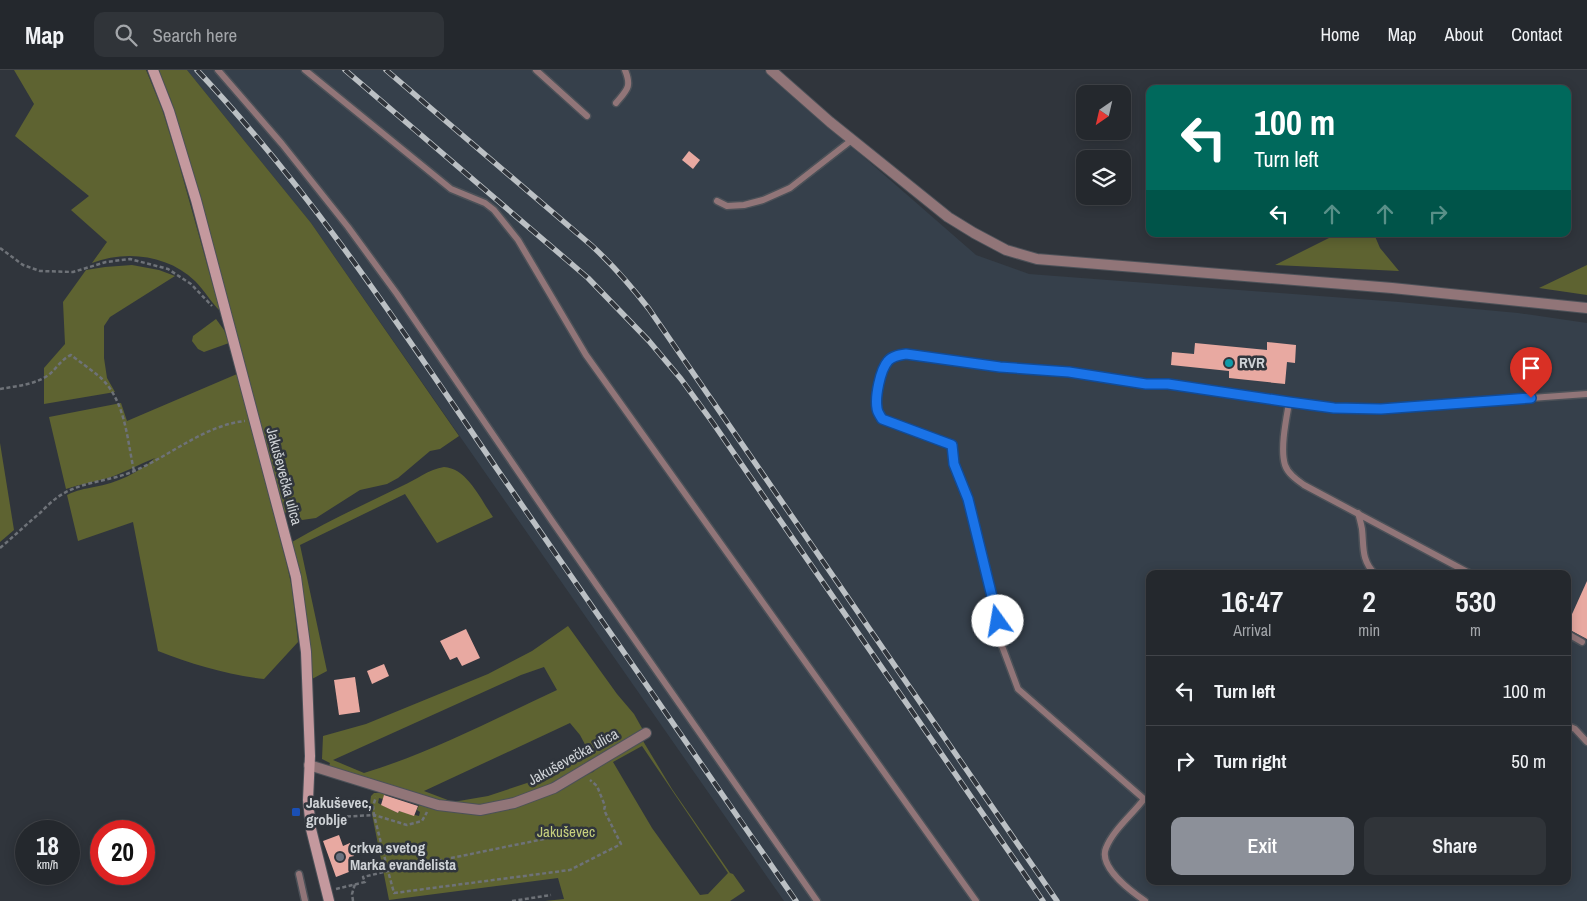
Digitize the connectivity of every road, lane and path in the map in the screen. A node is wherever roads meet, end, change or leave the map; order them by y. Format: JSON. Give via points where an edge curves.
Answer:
{"nodes":[{"id":1,"x":153,"y":70,"type":"edge"},
{"id":2,"x":218,"y":70,"type":"edge"},
{"id":3,"x":305,"y":70,"type":"edge"},
{"id":4,"x":536,"y":70,"type":"edge"},
{"id":5,"x":625,"y":70,"type":"edge"},
{"id":6,"x":771,"y":70,"type":"edge"},
{"id":7,"x":616,"y":103,"type":"dead end"},
{"id":8,"x":587,"y":116,"type":"dead end"},
{"id":9,"x":853,"y":139,"type":"junction"},
{"id":10,"x":717,"y":200,"type":"dead end"},
{"id":11,"x":0,"y":248,"type":"edge"},
{"id":12,"x":1587,"y":308,"type":"edge"},
{"id":13,"x":227,"y":318,"type":"junction"},
{"id":14,"x":0,"y":389,"type":"edge"},
{"id":15,"x":1587,"y":394,"type":"edge"},
{"id":16,"x":1289,"y":402,"type":"junction"},
{"id":17,"x":254,"y":420,"type":"junction"},
{"id":18,"x":134,"y":471,"type":"junction"},
{"id":19,"x":1358,"y":514,"type":"junction"},
{"id":20,"x":0,"y":548,"type":"edge"},
{"id":21,"x":1372,"y":570,"type":"edge"},
{"id":22,"x":1463,"y":570,"type":"edge"},
{"id":23,"x":1571,"y":636,"type":"edge"},
{"id":24,"x":1582,"y":642,"type":"dead end"},
{"id":25,"x":1571,"y":727,"type":"edge"},
{"id":26,"x":646,"y":733,"type":"dead end"},
{"id":27,"x":1587,"y":742,"type":"edge"},
{"id":28,"x":309,"y":765,"type":"junction"},
{"id":29,"x":588,"y":779,"type":"dead end"},
{"id":30,"x":381,"y":794,"type":"dead end"},
{"id":31,"x":430,"y":805,"type":"junction"},
{"id":32,"x":374,"y":815,"type":"junction"},
{"id":33,"x":319,"y":818,"type":"dead end"},
{"id":34,"x":544,"y":839,"type":"dead end"},
{"id":35,"x":388,"y":871,"type":"junction"},
{"id":36,"x":299,"y":874,"type":"dead end"},
{"id":37,"x":355,"y":884,"type":"junction"},
{"id":38,"x":332,"y":889,"type":"dead end"},
{"id":39,"x":551,"y":895,"type":"dead end"},
{"id":40,"x":304,"y":901,"type":"edge"},
{"id":41,"x":329,"y":901,"type":"edge"},
{"id":42,"x":353,"y":901,"type":"edge"},
{"id":43,"x":512,"y":901,"type":"edge"},
{"id":44,"x":817,"y":901,"type":"edge"},
{"id":45,"x":976,"y":901,"type":"edge"},
{"id":46,"x":1144,"y":901,"type":"edge"}],
"edges":[{"from":1,"to":13,"type":"main road","name":"Jakuševečka ulica","via":[[196,200]]},
{"from":2,"to":44,"type":"lane","via":[[282,144],[397,294]]},
{"from":3,"to":45,"type":"lane","via":[[451,189],[494,210],[518,240],[586,356]]},
{"from":4,"to":8,"type":"lane"},
{"from":5,"to":7,"type":"lane","via":[[629,86]]},
{"from":6,"to":9,"type":"street"},
{"from":9,"to":10,"type":"lane","via":[[790,188],[744,205],[727,206]]},
{"from":9,"to":12,"type":"street","via":[[948,217],[974,234],[1006,250],[1037,258]]},
{"from":11,"to":13,"type":"path","via":[[24,265],[40,271],[73,272],[130,259],[168,269],[192,284]]},
{"from":13,"to":17,"type":"main road","name":"Jakuševečka ulica"},
{"from":14,"to":18,"type":"path","via":[[37,382],[71,355],[101,378],[115,395],[121,408]]},
{"from":15,"to":16,"type":"lane","via":[[1381,409],[1334,408]]},
{"from":16,"to":19,"type":"lane","via":[[1283,443],[1285,466],[1304,485]]},
{"from":16,"to":46,"type":"lane","via":[[1168,384],[1146,384],[906,354],[889,360],[884,367],[876,403],[882,419],[952,445],[954,464],[968,499],[992,594],[1002,646],[1018,689],[1144,799],[1105,850],[1108,867]]},
{"from":17,"to":18,"type":"path","via":[[237,422],[203,434]]},
{"from":17,"to":28,"type":"main road","name":"Jakuševečka ulica","via":[[296,577],[306,652]]},
{"from":18,"to":20,"type":"path","via":[[68,491]]},
{"from":19,"to":21,"type":"lane","via":[[1366,563]]},
{"from":19,"to":22,"type":"lane"},
{"from":23,"to":24,"type":"lane"},
{"from":25,"to":27,"type":"lane"},
{"from":26,"to":31,"type":"street","name":"Jakuševečka ulica","via":[[554,788],[530,798],[480,810]]},
{"from":28,"to":31,"type":"street","name":"Jakuševečka ulica"},
{"from":28,"to":41,"type":"main road","name":"Jakuševečka ulica","via":[[311,829]]},
{"from":29,"to":35,"type":"path","via":[[597,786],[604,810],[621,844],[570,870],[394,893]]},
{"from":30,"to":32,"type":"path","via":[[376,796],[372,806]]},
{"from":31,"to":32,"type":"path","via":[[422,821],[407,825]]},
{"from":32,"to":33,"type":"path"},
{"from":32,"to":35,"type":"path"},
{"from":34,"to":35,"type":"path"},
{"from":35,"to":37,"type":"path","via":[[363,877],[365,882]]},
{"from":36,"to":40,"type":"lane"},
{"from":37,"to":38,"type":"path"},
{"from":37,"to":42,"type":"path"},
{"from":39,"to":43,"type":"path"}]}
